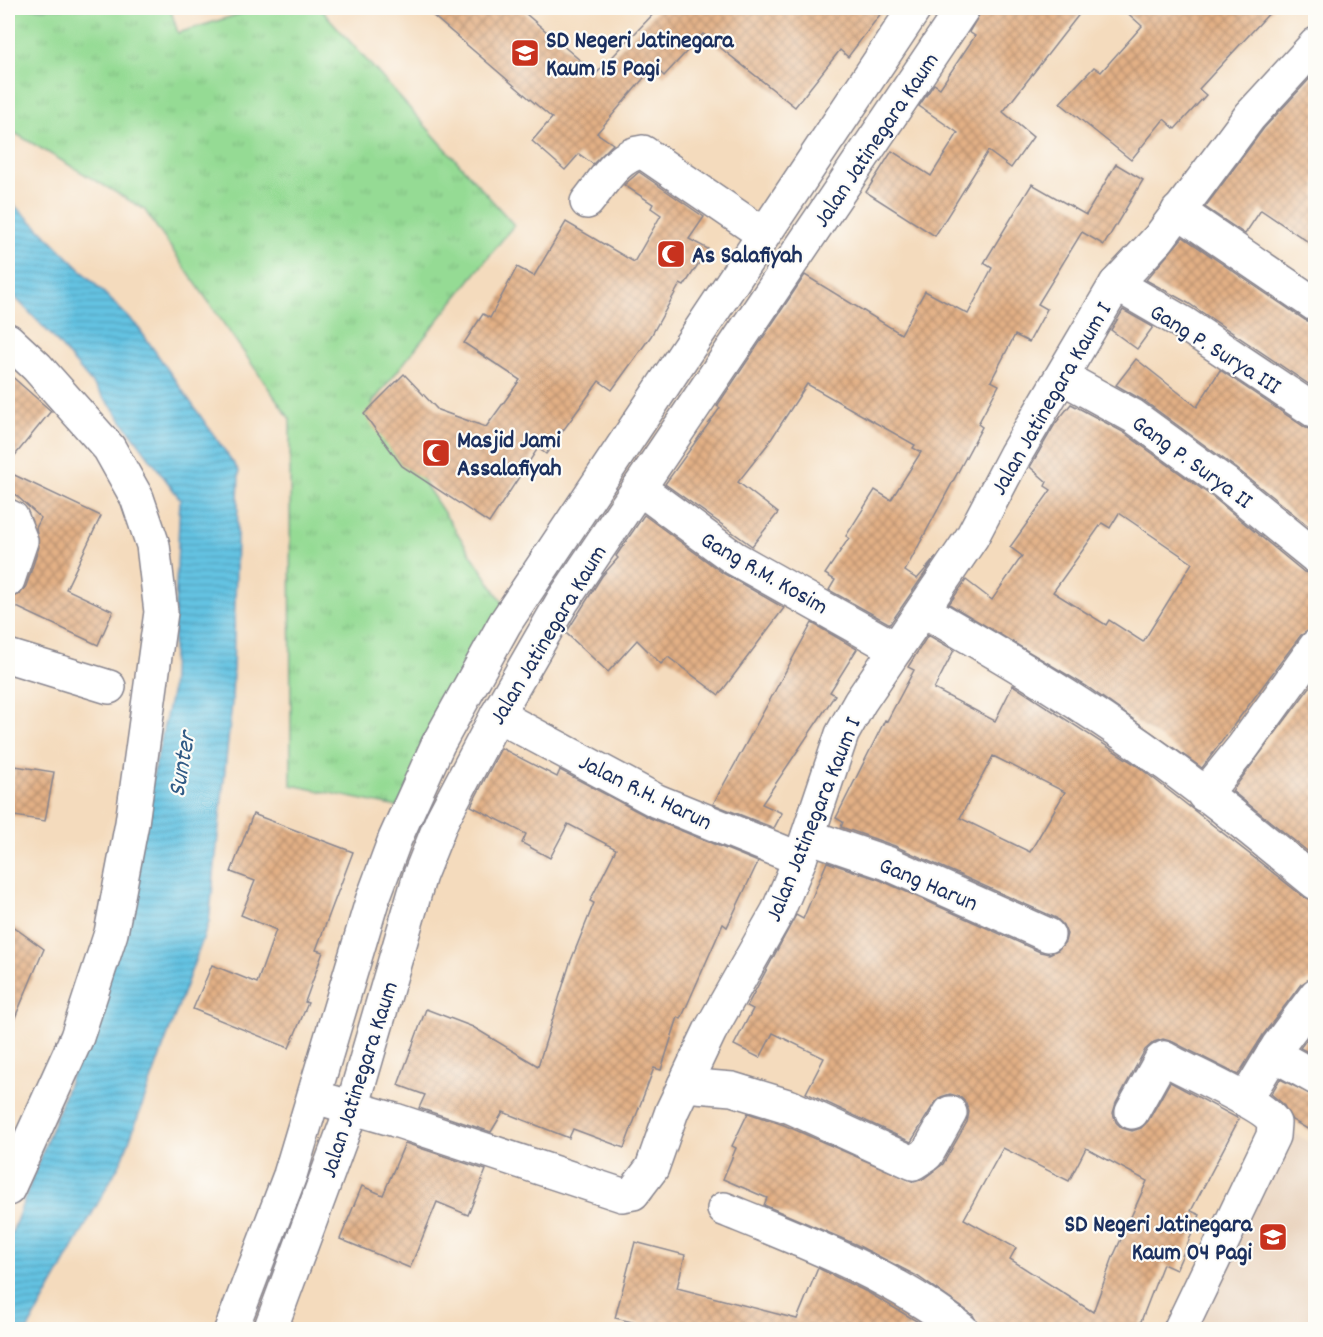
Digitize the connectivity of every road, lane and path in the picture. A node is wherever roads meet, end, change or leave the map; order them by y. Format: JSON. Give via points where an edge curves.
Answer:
{"nodes":[{"id":1,"x":915,"y":8,"type":"edge"},
{"id":2,"x":963,"y":8,"type":"edge"},
{"id":3,"x":1316,"y":44,"type":"edge"},
{"id":4,"x":587,"y":202,"type":"dead end"},
{"id":5,"x":1178,"y":211,"type":"junction"},
{"id":6,"x":764,"y":234,"type":"junction"},
{"id":7,"x":1116,"y":284,"type":"junction"},
{"id":8,"x":1316,"y":305,"type":"edge"},
{"id":9,"x":8,"y":340,"type":"edge"},
{"id":10,"x":1062,"y":377,"type":"junction"},
{"id":11,"x":1316,"y":412,"type":"edge"},
{"id":12,"x":639,"y":488,"type":"junction"},
{"id":13,"x":10,"y":517,"type":"edge"},
{"id":14,"x":1316,"y":557,"type":"edge"},
{"id":15,"x":8,"y":580,"type":"edge"},
{"id":16,"x":923,"y":610,"type":"junction"},
{"id":17,"x":1316,"y":646,"type":"edge"},
{"id":18,"x":896,"y":649,"type":"junction"},
{"id":19,"x":8,"y":656,"type":"edge"},
{"id":20,"x":109,"y":687,"type":"dead end"},
{"id":21,"x":497,"y":715,"type":"junction"},
{"id":22,"x":1204,"y":795,"type":"junction"},
{"id":23,"x":804,"y":848,"type":"junction"},
{"id":24,"x":1316,"y":883,"type":"edge"},
{"id":25,"x":1048,"y":935,"type":"dead end"},
{"id":26,"x":1316,"y":995,"type":"edge"},
{"id":27,"x":1273,"y":1054,"type":"junction"},
{"id":28,"x":1316,"y":1078,"type":"edge"},
{"id":29,"x":684,"y":1085,"type":"junction"},
{"id":30,"x":315,"y":1097,"type":"junction"},
{"id":31,"x":1256,"y":1107,"type":"junction"},
{"id":32,"x":352,"y":1108,"type":"junction"},
{"id":33,"x":1132,"y":1112,"type":"dead end"},
{"id":34,"x":950,"y":1113,"type":"dead end"},
{"id":35,"x":8,"y":1189,"type":"edge"},
{"id":36,"x":724,"y":1209,"type":"dead end"},
{"id":37,"x":231,"y":1329,"type":"edge"},
{"id":38,"x":270,"y":1329,"type":"edge"},
{"id":39,"x":962,"y":1329,"type":"edge"},
{"id":40,"x":1180,"y":1329,"type":"edge"}],
"edges":[{"from":1,"to":6,"type":"street","name":"Jalan Jatinegara Kaum"},
{"from":2,"to":12,"type":"street","name":"Jalan Jatinegara Kaum"},
{"from":3,"to":5,"type":"street","name":"Jalan Jatinegara Kaum I","via":[[1250,116]]},
{"from":4,"to":6,"type":"street","via":[[618,163],[643,152]]},
{"from":5,"to":7,"type":"street","name":"Jalan Jatinegara Kaum I"},
{"from":5,"to":8,"type":"street"},
{"from":6,"to":30,"type":"street","name":"Jalan Jatinegara Kaum","via":[[505,623],[438,744],[395,838],[372,901]]},
{"from":7,"to":10,"type":"street","name":"Jalan Jatinegara Kaum I"},
{"from":7,"to":11,"type":"street","name":"Gang P. Surya III","via":[[1183,323]]},
{"from":9,"to":35,"type":"street","via":[[108,448],[137,498],[153,545],[161,612],[134,812],[111,933],[77,1037]]},
{"from":10,"to":14,"type":"street","name":"Gang P. Surya II","via":[[1133,416],[1225,483]]},
{"from":10,"to":16,"type":"street","name":"Jalan Jatinegara Kaum I","via":[[972,537]]},
{"from":12,"to":18,"type":"street","name":"Gang R.M. Kosim","via":[[734,558]]},
{"from":12,"to":21,"type":"street","name":"Jalan Jatinegara Kaum","via":[[562,602]]},
{"from":13,"to":15,"type":"street","via":[[21,541]]},
{"from":16,"to":18,"type":"street","name":"Jalan Jatinegara Kaum I"},
{"from":16,"to":22,"type":"street","via":[[1117,729]]},
{"from":17,"to":22,"type":"street"},
{"from":18,"to":23,"type":"street","name":"Jalan Jatinegara Kaum I","via":[[842,734]]},
{"from":19,"to":20,"type":"street"},
{"from":21,"to":23,"type":"street","name":"Jalan R.H. Harun","via":[[657,801]]},
{"from":21,"to":32,"type":"street","name":"Jalan Jatinegara Kaum","via":[[442,820],[420,875]]},
{"from":22,"to":24,"type":"street"},
{"from":23,"to":25,"type":"street","name":"Gang Harun","via":[[887,863]]},
{"from":23,"to":29,"type":"street","name":"Jalan Jatinegara Kaum I","via":[[778,911],[737,980]]},
{"from":26,"to":27,"type":"street"},
{"from":27,"to":28,"type":"street"},
{"from":27,"to":31,"type":"street"},
{"from":29,"to":32,"type":"street","name":"Jalan Jatinegara Kaum I","via":[[652,1168],[633,1193],[622,1195]]},
{"from":29,"to":34,"type":"street","via":[[732,1089],[791,1107],[913,1163],[927,1154]]},
{"from":30,"to":32,"type":"street","name":"Jalan Jatinegara Kaum I"},
{"from":30,"to":37,"type":"street","name":"Jalan Jatinegara Kaum","via":[[290,1176]]},
{"from":31,"to":33,"type":"street","via":[[1164,1058]]},
{"from":31,"to":40,"type":"street","via":[[1273,1118],[1275,1130]]},
{"from":32,"to":38,"type":"street","name":"Jalan Jatinegara Kaum"},
{"from":36,"to":39,"type":"street","via":[[858,1268]]}]}
